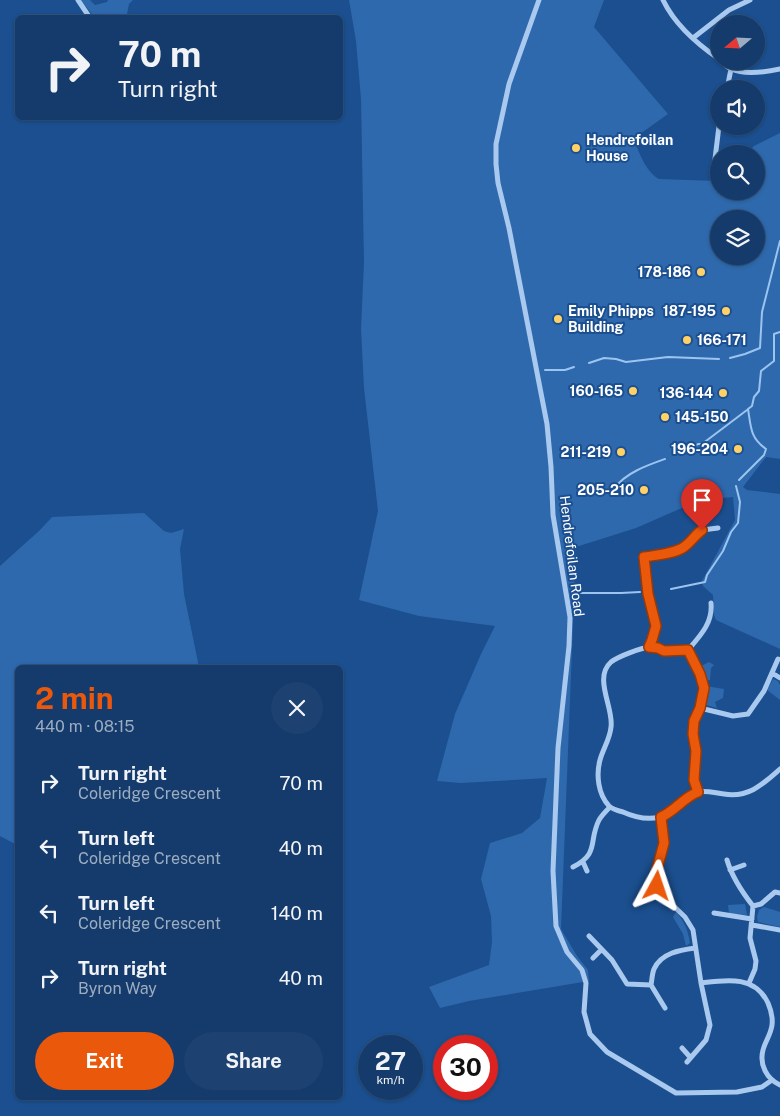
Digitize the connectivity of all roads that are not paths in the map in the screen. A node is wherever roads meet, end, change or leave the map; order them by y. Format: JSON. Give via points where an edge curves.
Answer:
{"nodes":[{"id":1,"x":78,"y":0,"type":"edge"},
{"id":2,"x":539,"y":0,"type":"edge"},
{"id":3,"x":663,"y":0,"type":"edge"},
{"id":4,"x":750,"y":0,"type":"edge"},
{"id":5,"x":88,"y":15,"type":"edge"},
{"id":6,"x":693,"y":38,"type":"junction"},
{"id":7,"x":710,"y":52,"type":"edge"},
{"id":8,"x":780,"y":69,"type":"edge"},
{"id":9,"x":738,"y":70,"type":"edge"},
{"id":10,"x":697,"y":508,"type":"dead end"},
{"id":11,"x":718,"y":528,"type":"dead end"},
{"id":12,"x":702,"y":530,"type":"junction"},
{"id":13,"x":713,"y":607,"type":"dead end"},
{"id":14,"x":649,"y":647,"type":"junction"},
{"id":15,"x":688,"y":650,"type":"junction"},
{"id":16,"x":778,"y":659,"type":"dead end"},
{"id":17,"x":772,"y":673,"type":"junction"},
{"id":18,"x":780,"y":678,"type":"edge"},
{"id":19,"x":700,"y":708,"type":"junction"},
{"id":20,"x":780,"y":769,"type":"edge"},
{"id":21,"x":698,"y":792,"type":"junction"},
{"id":22,"x":610,"y":807,"type":"junction"},
{"id":23,"x":661,"y":817,"type":"junction"},
{"id":24,"x":727,"y":860,"type":"dead end"},
{"id":25,"x":583,"y":862,"type":"junction"},
{"id":26,"x":744,"y":865,"type":"dead end"},
{"id":27,"x":573,"y":867,"type":"dead end"},
{"id":28,"x":730,"y":870,"type":"junction"},
{"id":29,"x":588,"y":871,"type":"dead end"},
{"id":30,"x":780,"y":892,"type":"edge"},
{"id":31,"x":753,"y":906,"type":"junction"},
{"id":32,"x":714,"y":913,"type":"dead end"},
{"id":33,"x":752,"y":922,"type":"junction"},
{"id":34,"x":780,"y":930,"type":"edge"},
{"id":35,"x":590,"y":936,"type":"dead end"},
{"id":36,"x":695,"y":948,"type":"junction"},
{"id":37,"x":601,"y":950,"type":"junction"},
{"id":38,"x":593,"y":958,"type":"dead end"},
{"id":39,"x":701,"y":983,"type":"junction"},
{"id":40,"x":749,"y":983,"type":"junction"},
{"id":41,"x":651,"y":985,"type":"junction"},
{"id":42,"x":665,"y":1008,"type":"dead end"},
{"id":43,"x":682,"y":1048,"type":"dead end"},
{"id":44,"x":690,"y":1057,"type":"junction"},
{"id":45,"x":686,"y":1062,"type":"dead end"},
{"id":46,"x":776,"y":1083,"type":"edge"}],
"edges":[{"from":1,"to":5,"type":"street"},
{"from":2,"to":46,"type":"street","name":"Hendrefoilan Road","via":[[509,84],[496,144],[496,164],[547,424],[553,515],[570,617],[558,748],[553,871],[556,926],[567,952],[582,970],[586,983],[584,1012],[590,1034],[607,1052],[676,1093],[737,1092]]},
{"from":3,"to":6,"type":"street"},
{"from":4,"to":6,"type":"street","via":[[729,10]]},
{"from":6,"to":7,"type":"street"},
{"from":8,"to":9,"type":"street"},
{"from":10,"to":12,"type":"street"},
{"from":11,"to":12,"type":"street"},
{"from":12,"to":14,"type":"street","via":[[680,549],[644,557],[656,626]]},
{"from":13,"to":15,"type":"street","via":[[709,622]]},
{"from":14,"to":15,"type":"street","via":[[664,651]]},
{"from":14,"to":22,"type":"street","via":[[621,656],[605,670],[611,728],[597,776],[602,795]]},
{"from":15,"to":19,"type":"street","via":[[704,688]]},
{"from":16,"to":17,"type":"street"},
{"from":17,"to":18,"type":"street"},
{"from":17,"to":19,"type":"street","via":[[748,714],[733,716]]},
{"from":19,"to":21,"type":"street","via":[[693,734],[696,751],[694,780]]},
{"from":20,"to":21,"type":"street","via":[[764,784],[746,793]]},
{"from":21,"to":23,"type":"street"},
{"from":22,"to":23,"type":"street","via":[[642,818]]},
{"from":22,"to":25,"type":"street","via":[[600,818],[591,853]]},
{"from":23,"to":36,"type":"street","via":[[664,843],[657,869],[657,886],[665,900],[685,917],[693,930]]},
{"from":24,"to":28,"type":"street"},
{"from":25,"to":27,"type":"street"},
{"from":25,"to":29,"type":"street"},
{"from":26,"to":28,"type":"street"},
{"from":28,"to":31,"type":"street"},
{"from":30,"to":31,"type":"street","via":[[774,892],[761,904]]},
{"from":31,"to":33,"type":"street"},
{"from":32,"to":33,"type":"street"},
{"from":33,"to":34,"type":"street"},
{"from":33,"to":40,"type":"street","via":[[750,938],[756,961]]},
{"from":35,"to":37,"type":"street"},
{"from":36,"to":39,"type":"street"},
{"from":36,"to":41,"type":"street","via":[[665,956],[654,969]]},
{"from":37,"to":38,"type":"street"},
{"from":37,"to":41,"type":"street","via":[[612,960],[627,984]]},
{"from":39,"to":40,"type":"street","via":[[738,980]]},
{"from":39,"to":44,"type":"street","via":[[710,1025],[706,1040]]},
{"from":40,"to":46,"type":"street","via":[[759,990],[772,1011],[773,1024],[762,1058],[763,1068]]},
{"from":41,"to":42,"type":"street"},
{"from":43,"to":44,"type":"street"},
{"from":44,"to":45,"type":"street"}]}
